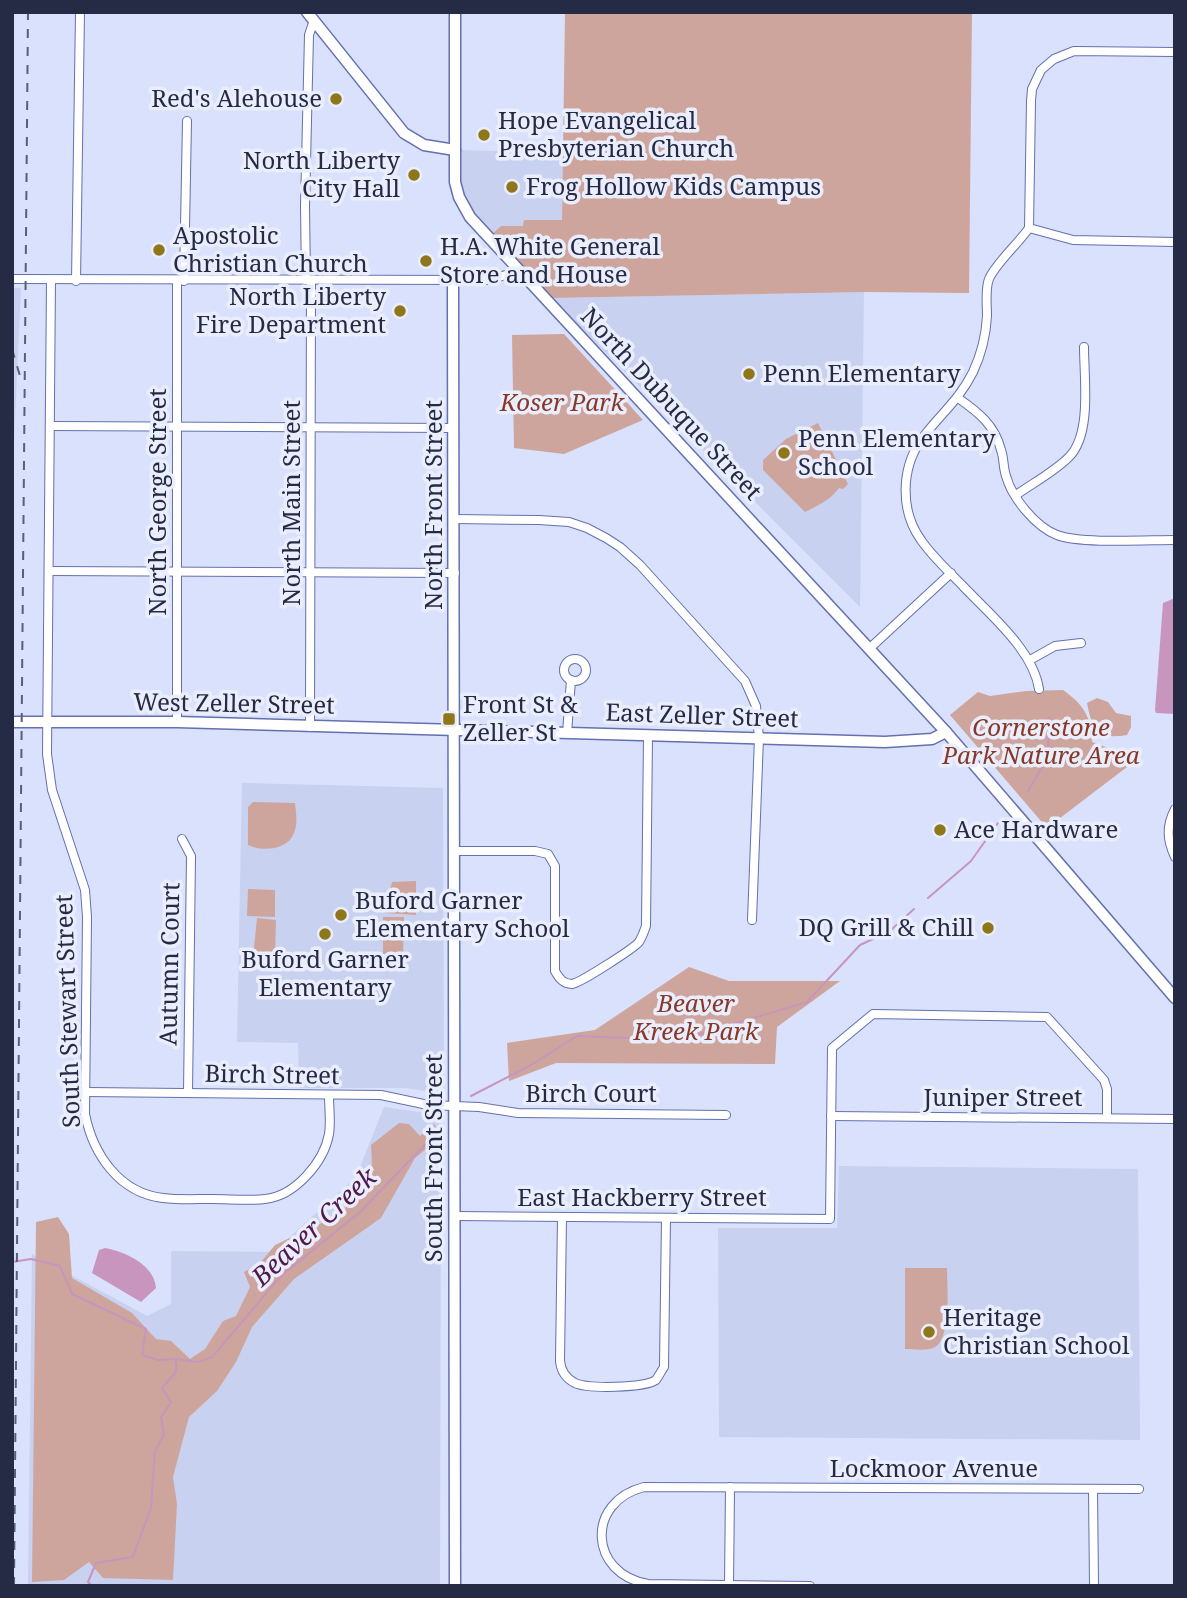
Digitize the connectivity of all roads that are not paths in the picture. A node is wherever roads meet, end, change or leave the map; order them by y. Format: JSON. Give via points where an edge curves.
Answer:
{"nodes":[{"id":1,"x":80,"y":12,"type":"edge"},
{"id":2,"x":455,"y":12,"type":"edge"},
{"id":3,"x":310,"y":16,"type":"edge"},
{"id":4,"x":1175,"y":52,"type":"edge"},
{"id":5,"x":187,"y":121,"type":"dead end"},
{"id":6,"x":455,"y":150,"type":"junction"},
{"id":7,"x":1029,"y":228,"type":"junction"},
{"id":8,"x":1175,"y":242,"type":"edge"},
{"id":9,"x":520,"y":271,"type":"junction"},
{"id":10,"x":12,"y":279,"type":"edge"},
{"id":11,"x":51,"y":280,"type":"junction"},
{"id":12,"x":309,"y":280,"type":"junction"},
{"id":13,"x":453,"y":280,"type":"junction"},
{"id":14,"x":76,"y":281,"type":"junction"},
{"id":15,"x":181,"y":281,"type":"junction"},
{"id":16,"x":1084,"y":347,"type":"dead end"},
{"id":17,"x":958,"y":398,"type":"junction"},
{"id":18,"x":50,"y":426,"type":"junction"},
{"id":19,"x":177,"y":426,"type":"junction"},
{"id":20,"x":312,"y":427,"type":"junction"},
{"id":21,"x":454,"y":428,"type":"junction"},
{"id":22,"x":1016,"y":495,"type":"junction"},
{"id":23,"x":454,"y":519,"type":"junction"},
{"id":24,"x":1175,"y":540,"type":"edge"},
{"id":25,"x":49,"y":571,"type":"junction"},
{"id":26,"x":177,"y":572,"type":"junction"},
{"id":27,"x":311,"y":572,"type":"junction"},
{"id":28,"x":455,"y":573,"type":"junction"},
{"id":29,"x":951,"y":573,"type":"junction"},
{"id":30,"x":1081,"y":643,"type":"dead end"},
{"id":31,"x":870,"y":649,"type":"junction"},
{"id":32,"x":1030,"y":660,"type":"junction"},
{"id":33,"x":571,"y":680,"type":"dead end"},
{"id":34,"x":1039,"y":688,"type":"dead end"},
{"id":35,"x":12,"y":722,"type":"edge"},
{"id":36,"x":47,"y":722,"type":"junction"},
{"id":37,"x":177,"y":722,"type":"junction"},
{"id":38,"x":310,"y":727,"type":"junction"},
{"id":39,"x":456,"y":730,"type":"junction"},
{"id":40,"x":946,"y":732,"type":"junction"},
{"id":41,"x":568,"y":733,"type":"junction"},
{"id":42,"x":648,"y":735,"type":"junction"},
{"id":43,"x":759,"y":738,"type":"junction"},
{"id":44,"x":1175,"y":809,"type":"edge"},
{"id":45,"x":182,"y":839,"type":"dead end"},
{"id":46,"x":456,"y":851,"type":"junction"},
{"id":47,"x":1175,"y":857,"type":"edge"},
{"id":48,"x":752,"y":920,"type":"dead end"},
{"id":49,"x":1175,"y":998,"type":"edge"},
{"id":50,"x":86,"y":1092,"type":"junction"},
{"id":51,"x":188,"y":1093,"type":"junction"},
{"id":52,"x":329,"y":1096,"type":"junction"},
{"id":53,"x":456,"y":1106,"type":"junction"},
{"id":54,"x":726,"y":1115,"type":"dead end"},
{"id":55,"x":831,"y":1116,"type":"junction"},
{"id":56,"x":1107,"y":1118,"type":"junction"},
{"id":57,"x":1175,"y":1119,"type":"edge"},
{"id":58,"x":455,"y":1216,"type":"junction"},
{"id":59,"x":562,"y":1217,"type":"junction"},
{"id":60,"x":666,"y":1218,"type":"junction"},
{"id":61,"x":730,"y":1487,"type":"junction"},
{"id":62,"x":1093,"y":1489,"type":"junction"},
{"id":63,"x":1139,"y":1489,"type":"dead end"},
{"id":64,"x":729,"y":1585,"type":"edge"},
{"id":65,"x":455,"y":1586,"type":"edge"},
{"id":66,"x":810,"y":1586,"type":"edge"},
{"id":67,"x":1094,"y":1586,"type":"edge"}],
"edges":[{"from":1,"to":14,"type":"street"},
{"from":2,"to":6,"type":"street"},
{"from":3,"to":6,"type":"street","via":[[404,133],[424,145]]},
{"from":3,"to":12,"type":"street","name":"North Main Street","via":[[305,206]]},
{"from":4,"to":7,"type":"street","via":[[1074,51],[1054,58],[1041,70],[1031,101]]},
{"from":5,"to":15,"type":"street","name":"North George Street"},
{"from":6,"to":9,"type":"street","name":"North Dubuque Street","via":[[458,197],[470,217]]},
{"from":7,"to":8,"type":"street","via":[[1073,240]]},
{"from":7,"to":17,"type":"street","via":[[988,281],[982,344]]},
{"from":9,"to":13,"type":"street","via":[[488,280]]},
{"from":9,"to":31,"type":"street","name":"North Dubuque Street"},
{"from":10,"to":11,"type":"street"},
{"from":11,"to":14,"type":"street"},
{"from":11,"to":18,"type":"street","name":"South Stewart Street"},
{"from":12,"to":13,"type":"street"},
{"from":12,"to":15,"type":"street"},
{"from":12,"to":20,"type":"street","name":"North Main Street"},
{"from":13,"to":21,"type":"street","name":"North Front Street"},
{"from":14,"to":15,"type":"street"},
{"from":15,"to":19,"type":"street","name":"North George Street"},
{"from":16,"to":22,"type":"street","via":[[1083,428],[1077,447],[1063,463]]},
{"from":17,"to":22,"type":"street","via":[[984,417],[996,434],[1006,477]]},
{"from":17,"to":29,"type":"street","via":[[914,452],[905,492],[914,529]]},
{"from":18,"to":19,"type":"street"},
{"from":18,"to":25,"type":"street","name":"South Stewart Street"},
{"from":19,"to":20,"type":"street"},
{"from":19,"to":26,"type":"street","name":"North George Street"},
{"from":20,"to":21,"type":"street"},
{"from":20,"to":27,"type":"street","name":"North Main Street"},
{"from":21,"to":23,"type":"street","name":"North Front Street"},
{"from":22,"to":24,"type":"street","via":[[1039,523],[1058,536]]},
{"from":23,"to":28,"type":"street","name":"North Front Street"},
{"from":23,"to":43,"type":"street","via":[[569,522],[620,547],[745,681],[756,706]]},
{"from":25,"to":26,"type":"street"},
{"from":25,"to":36,"type":"street","name":"South Stewart Street"},
{"from":26,"to":27,"type":"street"},
{"from":26,"to":37,"type":"street","name":"North George Street"},
{"from":27,"to":28,"type":"street"},
{"from":27,"to":38,"type":"street","name":"North Main Street"},
{"from":28,"to":39,"type":"street","name":"North Front Street"},
{"from":29,"to":31,"type":"street"},
{"from":29,"to":32,"type":"street"},
{"from":30,"to":32,"type":"street","via":[[1055,646]]},
{"from":31,"to":40,"type":"street","name":"North Dubuque Street"},
{"from":32,"to":34,"type":"street"},
{"from":33,"to":41,"type":"street"},
{"from":35,"to":36,"type":"street","name":"West Zeller Street"},
{"from":36,"to":37,"type":"street","name":"West Zeller Street"},
{"from":36,"to":50,"type":"street","name":"South Stewart Street","via":[[48,774],[85,890]]},
{"from":37,"to":38,"type":"street","name":"West Zeller Street"},
{"from":38,"to":39,"type":"street","name":"West Zeller Street"},
{"from":39,"to":41,"type":"street","name":"East Zeller Street"},
{"from":39,"to":46,"type":"street","name":"South Front Street"},
{"from":40,"to":43,"type":"street","name":"East Zeller Street","via":[[932,739],[885,742]]},
{"from":40,"to":49,"type":"street","name":"North Dubuque Street"},
{"from":41,"to":42,"type":"street","name":"East Zeller Street"},
{"from":42,"to":43,"type":"street","name":"East Zeller Street"},
{"from":42,"to":46,"type":"street","via":[[646,926],[633,947],[580,981],[563,982],[555,971],[552,859],[544,852]]},
{"from":43,"to":48,"type":"street"},
{"from":44,"to":47,"type":"street","via":[[1168,834]]},
{"from":45,"to":51,"type":"street","name":"Autumn Court","via":[[191,856]]},
{"from":46,"to":53,"type":"street","name":"South Front Street"},
{"from":50,"to":51,"type":"street","name":"Birch Street"},
{"from":50,"to":52,"type":"street","name":"South Stewart Street","via":[[89,1136],[108,1168],[134,1187],[162,1198],[267,1199],[286,1193],[319,1161],[329,1132]]},
{"from":51,"to":52,"type":"street","name":"Birch Street"},
{"from":52,"to":53,"type":"street","name":"Birch Street","via":[[381,1095]]},
{"from":53,"to":54,"type":"street","name":"Birch Court","via":[[518,1113]]},
{"from":53,"to":58,"type":"street","name":"South Front Street"},
{"from":55,"to":56,"type":"street","name":"Juniper Street"},
{"from":55,"to":56,"type":"street","via":[[834,1046],[869,1016],[899,1015],[1047,1017],[1104,1080]]},
{"from":55,"to":60,"type":"street","name":"East Hackberry Street","via":[[830,1219]]},
{"from":56,"to":57,"type":"street","name":"Juniper Street"},
{"from":58,"to":59,"type":"street","name":"East Hackberry Street"},
{"from":58,"to":65,"type":"street","name":"South Front Street"},
{"from":59,"to":60,"type":"street","name":"East Hackberry Street"},
{"from":59,"to":60,"type":"street","via":[[563,1372],[577,1384],[638,1386],[656,1380],[664,1367]]},
{"from":61,"to":62,"type":"street","name":"Lockmoor Avenue"},
{"from":61,"to":64,"type":"street"},
{"from":61,"to":64,"type":"street","name":"Lockmoor Avenue","via":[[629,1490],[607,1511],[600,1536],[615,1569],[636,1582]]},
{"from":62,"to":63,"type":"street","name":"Lockmoor Avenue"},
{"from":62,"to":67,"type":"street"},
{"from":64,"to":66,"type":"street","name":"Lockmoor Avenue"}]}
